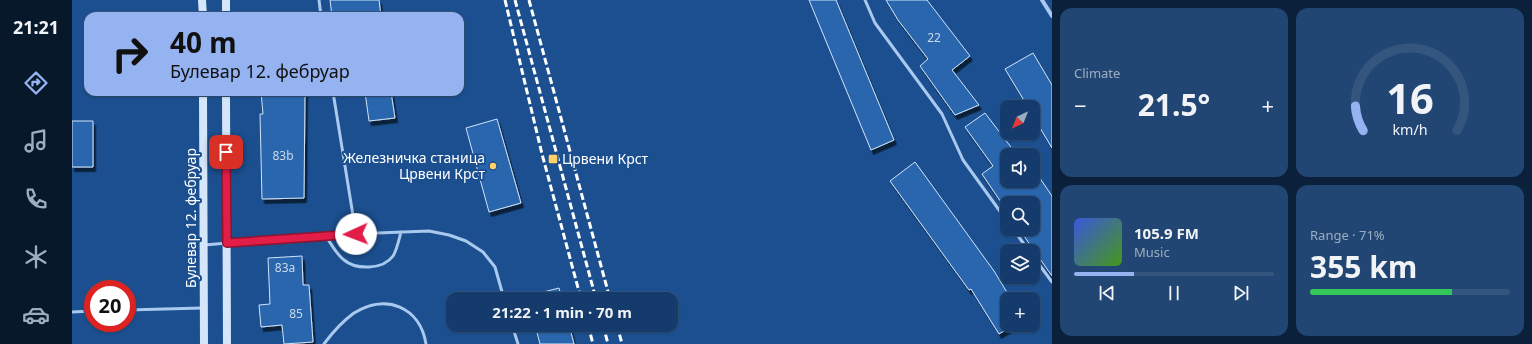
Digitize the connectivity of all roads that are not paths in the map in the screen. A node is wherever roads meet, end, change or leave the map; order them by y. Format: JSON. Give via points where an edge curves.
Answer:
{"nodes":[{"id":1,"x":202,"y":0,"type":"edge"},
{"id":2,"x":226,"y":0,"type":"edge"},
{"id":3,"x":319,"y":0,"type":"edge"},
{"id":4,"x":865,"y":0,"type":"edge"},
{"id":5,"x":1042,"y":0,"type":"edge"},
{"id":6,"x":202,"y":12,"type":"edge"},
{"id":7,"x":226,"y":12,"type":"edge"},
{"id":8,"x":320,"y":12,"type":"edge"},
{"id":9,"x":1052,"y":16,"type":"edge"},
{"id":10,"x":203,"y":96,"type":"edge"},
{"id":11,"x":226,"y":96,"type":"edge"},
{"id":12,"x":334,"y":96,"type":"edge"},
{"id":13,"x":1000,"y":211,"type":"edge"},
{"id":14,"x":401,"y":232,"type":"junction"},
{"id":15,"x":356,"y":234,"type":"junction"},
{"id":16,"x":325,"y":235,"type":"junction"},
{"id":17,"x":227,"y":243,"type":"junction"},
{"id":18,"x":204,"y":245,"type":"junction"},
{"id":19,"x":1040,"y":266,"type":"edge"},
{"id":20,"x":1052,"y":282,"type":"edge"},
{"id":21,"x":502,"y":292,"type":"edge"},
{"id":22,"x":204,"y":308,"type":"junction"},
{"id":23,"x":136,"y":310,"type":"edge"},
{"id":24,"x":84,"y":311,"type":"edge"},
{"id":25,"x":72,"y":312,"type":"edge"},
{"id":26,"x":514,"y":332,"type":"edge"},
{"id":27,"x":204,"y":344,"type":"edge"},
{"id":28,"x":227,"y":344,"type":"edge"},
{"id":29,"x":324,"y":344,"type":"edge"},
{"id":30,"x":426,"y":344,"type":"edge"},
{"id":31,"x":518,"y":344,"type":"edge"}],
"edges":[{"from":1,"to":6,"type":"main road"},
{"from":2,"to":7,"type":"main road"},
{"from":3,"to":8,"type":"lane"},
{"from":4,"to":13,"type":"lane","via":[[875,23],[942,114],[963,160]]},
{"from":5,"to":9,"type":"street"},
{"from":10,"to":18,"type":"main road","name":"Булевар 12. фебруар"},
{"from":11,"to":17,"type":"main road"},
{"from":12,"to":15,"type":"lane"},
{"from":14,"to":15,"type":"lane"},
{"from":14,"to":16,"type":"lane","via":[[393,256],[386,262],[360,267],[342,259]]},
{"from":14,"to":21,"type":"lane","via":[[429,231],[466,241],[483,252],[495,267]]},
{"from":15,"to":16,"type":"lane"},
{"from":16,"to":17,"type":"lane"},
{"from":17,"to":18,"type":"lane"},
{"from":17,"to":28,"type":"main road"},
{"from":18,"to":22,"type":"main road","name":"Булевар 12. фебруар"},
{"from":19,"to":20,"type":"lane"},
{"from":22,"to":23,"type":"lane"},
{"from":22,"to":27,"type":"main road","name":"Булевар 12. фебруар"},
{"from":24,"to":25,"type":"lane"},
{"from":26,"to":31,"type":"lane"},
{"from":29,"to":30,"type":"lane","via":[[346,319],[356,312],[381,304],[393,304],[406,310],[418,321]]}]}
